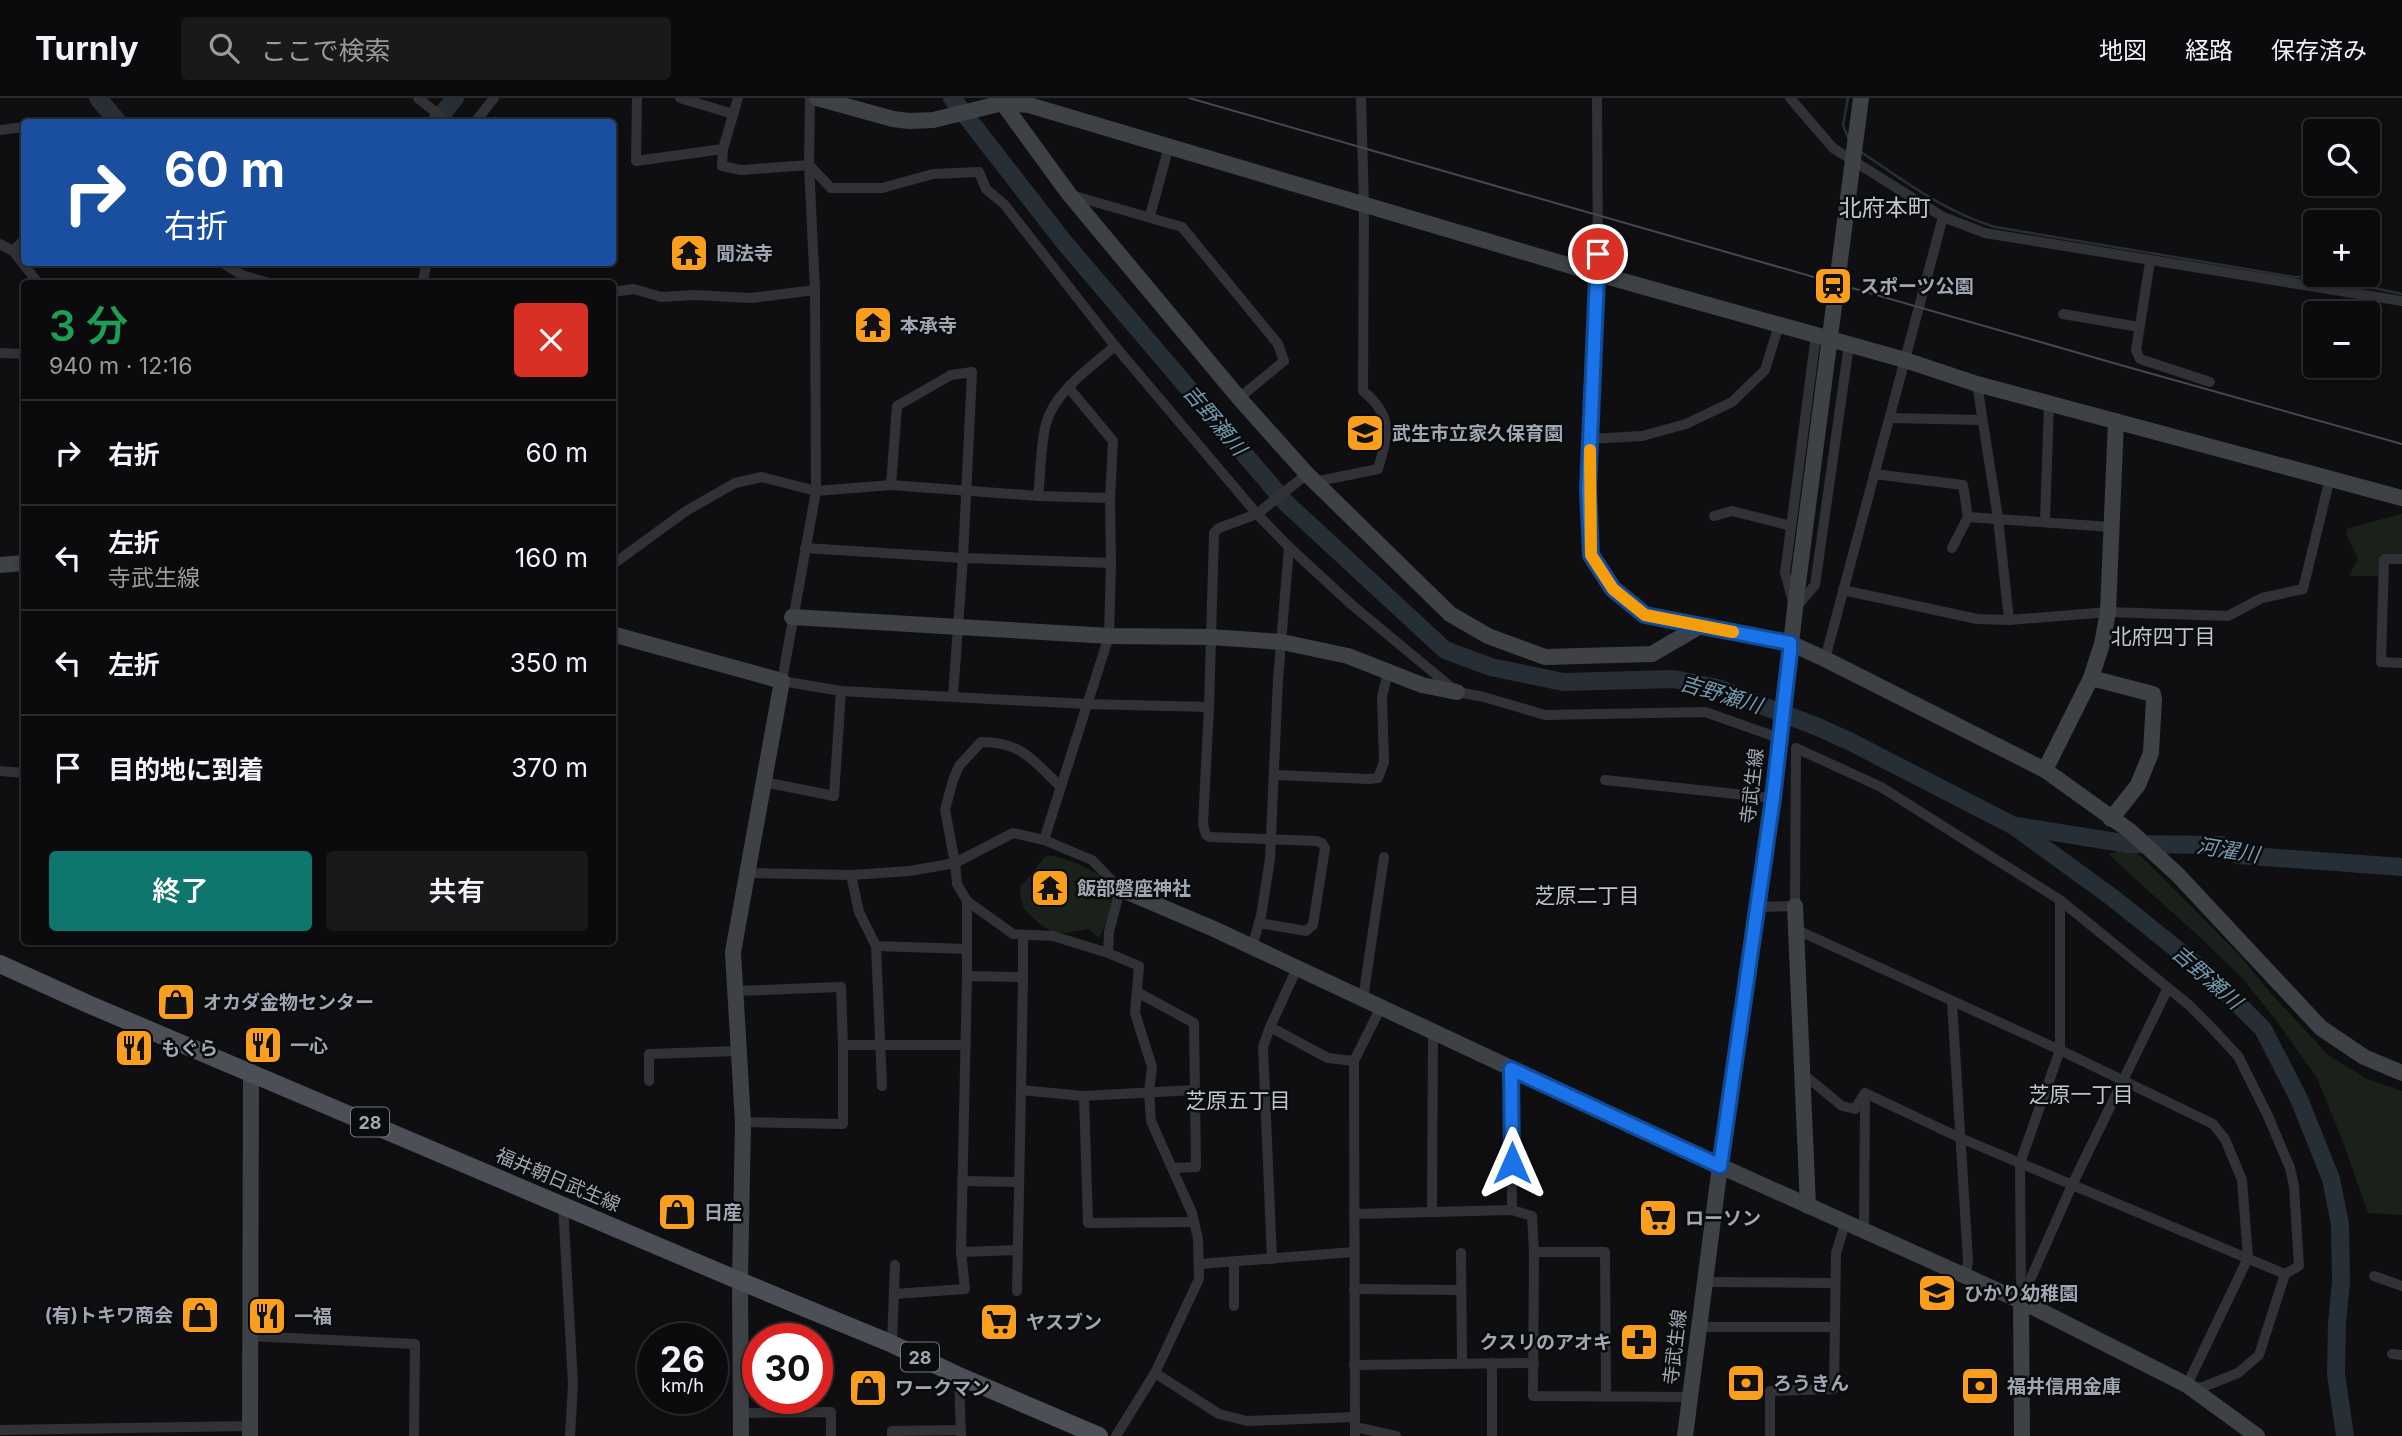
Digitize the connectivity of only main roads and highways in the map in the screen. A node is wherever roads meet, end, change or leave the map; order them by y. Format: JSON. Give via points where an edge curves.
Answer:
{"nodes":[{"id":1,"x":0,"y":964,"type":"edge"},
{"id":2,"x":1099,"y":1436,"type":"edge"}],
"edges":[{"from":1,"to":2,"type":"main road","name":"福井朝日武生線","number":"28","via":[[892,1343]]}]}
